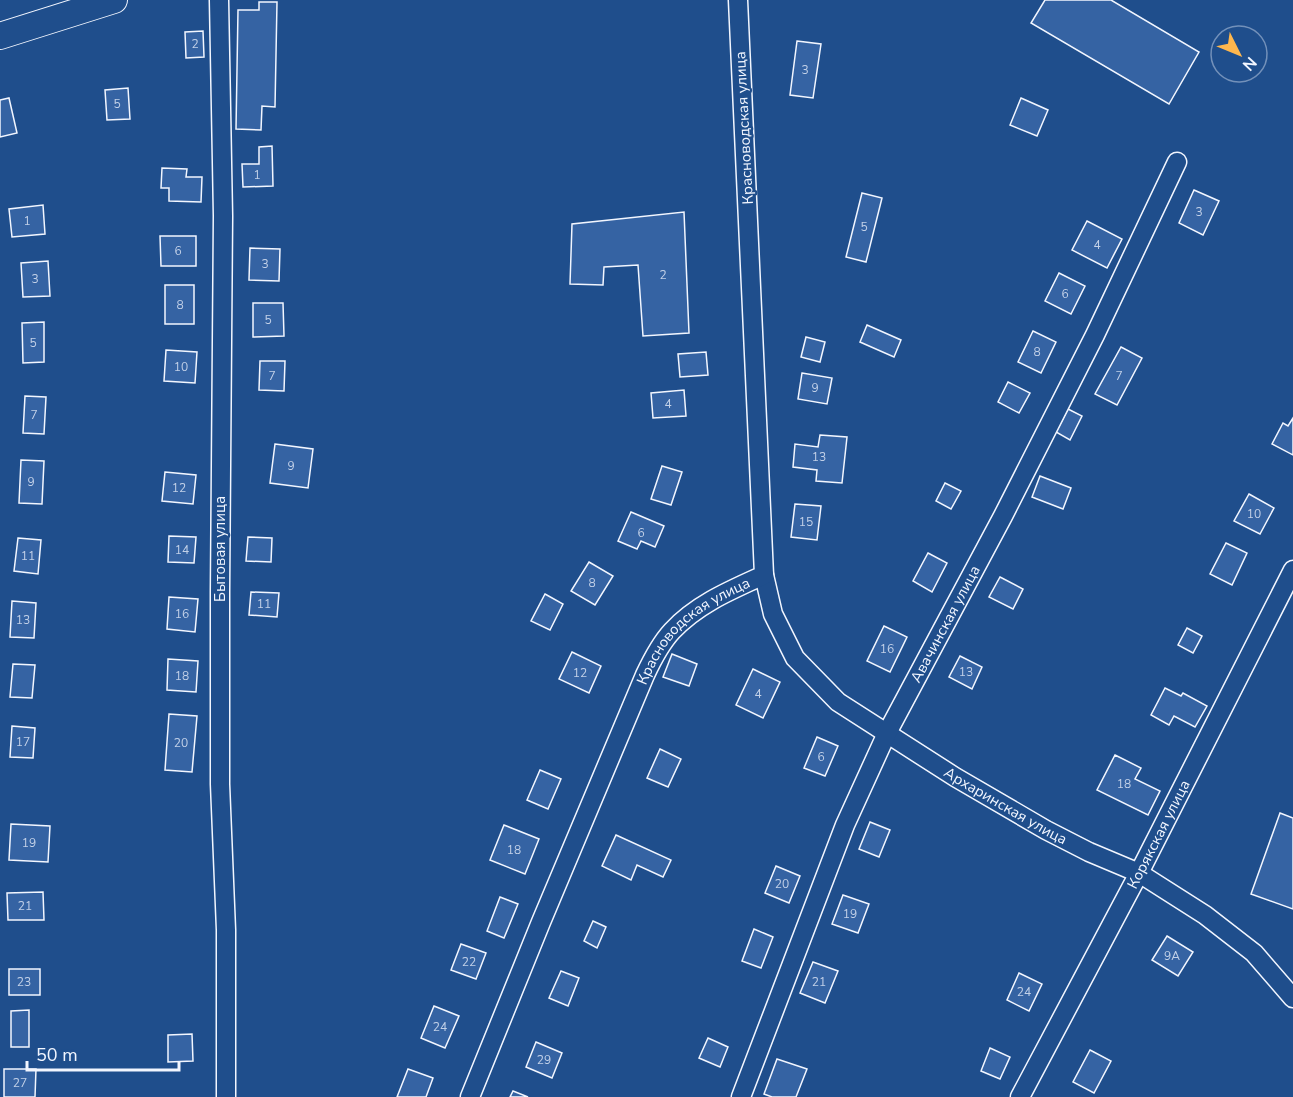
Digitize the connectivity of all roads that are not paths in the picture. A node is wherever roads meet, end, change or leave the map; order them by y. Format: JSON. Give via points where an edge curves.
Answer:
{"nodes":[{"id":1,"x":114,"y":0,"type":"edge"},
{"id":2,"x":219,"y":0,"type":"edge"},
{"id":3,"x":738,"y":0,"type":"edge"},
{"id":4,"x":0,"y":36,"type":"edge"},
{"id":5,"x":1177,"y":162,"type":"dead end"},
{"id":6,"x":1293,"y":570,"type":"edge"},
{"id":7,"x":764,"y":575,"type":"junction"},
{"id":8,"x":887,"y":733,"type":"junction"},
{"id":9,"x":1139,"y":873,"type":"junction"},
{"id":10,"x":1293,"y":998,"type":"edge"},
{"id":11,"x":226,"y":1097,"type":"edge"},
{"id":12,"x":470,"y":1097,"type":"edge"},
{"id":13,"x":741,"y":1097,"type":"edge"},
{"id":14,"x":1020,"y":1097,"type":"edge"}],
"edges":[{"from":1,"to":4,"type":"street"},
{"from":2,"to":11,"type":"street","name":"Бытовая улица","via":[[223,216],[220,784],[226,930]]},
{"from":3,"to":7,"type":"street","name":"Красноводская улица"},
{"from":5,"to":8,"type":"street","name":"Авачинская улица","via":[[1063,399]]},
{"from":6,"to":9,"type":"street","name":"Корякская улица"},
{"from":7,"to":8,"type":"street","name":"Архаринская улица","via":[[773,614],[795,658],[838,702]]},
{"from":7,"to":12,"type":"street","name":"Красноводская улица","via":[[692,613],[657,652]]},
{"from":8,"to":9,"type":"street","name":"Архаринская улица","via":[[1046,830]]},
{"from":8,"to":13,"type":"street","name":"Авачинская улица","via":[[845,825]]},
{"from":9,"to":10,"type":"street","name":"Архаринская улица","via":[[1205,915],[1254,953]]},
{"from":9,"to":14,"type":"street","name":"Корякская улица"}]}
